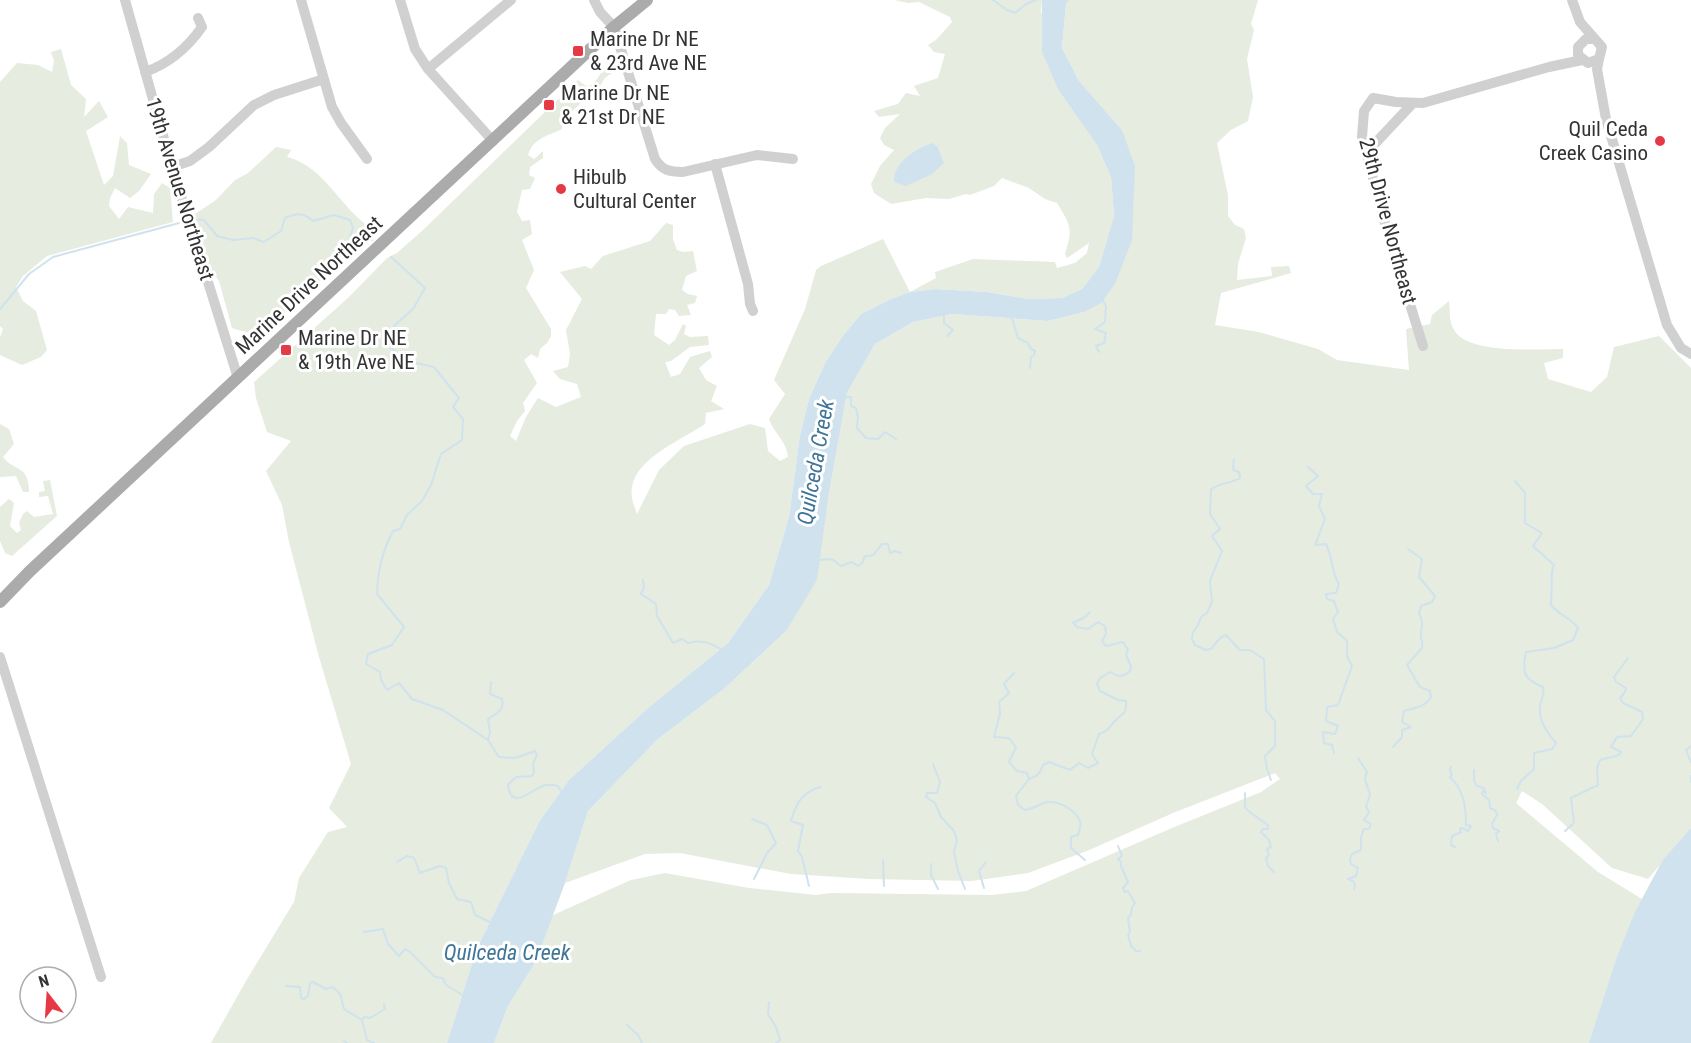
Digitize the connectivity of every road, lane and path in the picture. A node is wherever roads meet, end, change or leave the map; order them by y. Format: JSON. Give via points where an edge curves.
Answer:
{"nodes":[{"id":1,"x":125,"y":0,"type":"edge"},
{"id":2,"x":301,"y":0,"type":"edge"},
{"id":3,"x":400,"y":0,"type":"edge"},
{"id":4,"x":511,"y":0,"type":"edge"},
{"id":5,"x":594,"y":0,"type":"edge"},
{"id":6,"x":647,"y":0,"type":"edge"},
{"id":7,"x":1567,"y":0,"type":"edge"},
{"id":8,"x":1572,"y":0,"type":"edge"},
{"id":9,"x":198,"y":18,"type":"dead end"},
{"id":10,"x":614,"y":27,"type":"junction"},
{"id":11,"x":1594,"y":39,"type":"junction"},
{"id":12,"x":1579,"y":45,"type":"junction"},
{"id":13,"x":1599,"y":59,"type":"junction"},
{"id":14,"x":1583,"y":61,"type":"junction"},
{"id":15,"x":1549,"y":67,"type":"junction"},
{"id":16,"x":428,"y":69,"type":"junction"},
{"id":17,"x":145,"y":72,"type":"junction"},
{"id":18,"x":324,"y":79,"type":"junction"},
{"id":19,"x":1413,"y":103,"type":"junction"},
{"id":20,"x":1606,"y":119,"type":"junction"},
{"id":21,"x":493,"y":141,"type":"junction"},
{"id":22,"x":1367,"y":152,"type":"junction"},
{"id":23,"x":367,"y":159,"type":"dead end"},
{"id":24,"x":793,"y":159,"type":"dead end"},
{"id":25,"x":715,"y":164,"type":"junction"},
{"id":26,"x":172,"y":167,"type":"junction"},
{"id":27,"x":753,"y":311,"type":"dead end"},
{"id":28,"x":1423,"y":346,"type":"dead end"},
{"id":29,"x":1686,"y":351,"type":"edge"},
{"id":30,"x":238,"y":378,"type":"junction"},
{"id":31,"x":0,"y":602,"type":"edge"},
{"id":32,"x":0,"y":657,"type":"edge"},
{"id":33,"x":101,"y":977,"type":"dead end"}],
"edges":[{"from":1,"to":17,"type":"street","name":"19th Avenue Northeast"},
{"from":2,"to":18,"type":"street"},
{"from":3,"to":16,"type":"street","via":[[415,49]]},
{"from":4,"to":16,"type":"street"},
{"from":5,"to":10,"type":"street"},
{"from":6,"to":10,"type":"main road","name":"Marine Drive Northeast"},
{"from":7,"to":12,"type":"street"},
{"from":8,"to":11,"type":"street","via":[[1580,22]]},
{"from":9,"to":17,"type":"street","via":[[202,27],[196,36],[162,66]]},
{"from":10,"to":21,"type":"main road","name":"Marine Drive Northeast"},
{"from":10,"to":25,"type":"street","via":[[655,159],[674,172]]},
{"from":11,"to":12,"type":"street"},
{"from":11,"to":13,"type":"street","via":[[1602,48]]},
{"from":12,"to":14,"type":"street","via":[[1578,55]]},
{"from":12,"to":15,"type":"street"},
{"from":13,"to":14,"type":"street","via":[[1592,63]]},
{"from":13,"to":20,"type":"street","via":[[1597,69]]},
{"from":14,"to":15,"type":"street"},
{"from":14,"to":20,"type":"street"},
{"from":15,"to":19,"type":"street","via":[[1423,104]]},
{"from":16,"to":21,"type":"street"},
{"from":17,"to":26,"type":"street","name":"19th Avenue Northeast"},
{"from":18,"to":23,"type":"street","via":[[341,123]]},
{"from":18,"to":26,"type":"street","via":[[254,105],[209,147],[190,161]]},
{"from":19,"to":22,"type":"street"},
{"from":19,"to":22,"type":"street","name":"29th Drive Northeast","via":[[1373,98],[1364,111],[1362,124]]},
{"from":20,"to":29,"type":"street","via":[[1666,325]]},
{"from":21,"to":30,"type":"main road","name":"Marine Drive Northeast"},
{"from":22,"to":28,"type":"street","name":"29th Drive Northeast"},
{"from":24,"to":25,"type":"street","via":[[756,155]]},
{"from":25,"to":27,"type":"street"},
{"from":26,"to":30,"type":"street","name":"19th Avenue Northeast"},
{"from":30,"to":31,"type":"main road","name":"Marine Drive Northeast"},
{"from":32,"to":33,"type":"street"}]}
